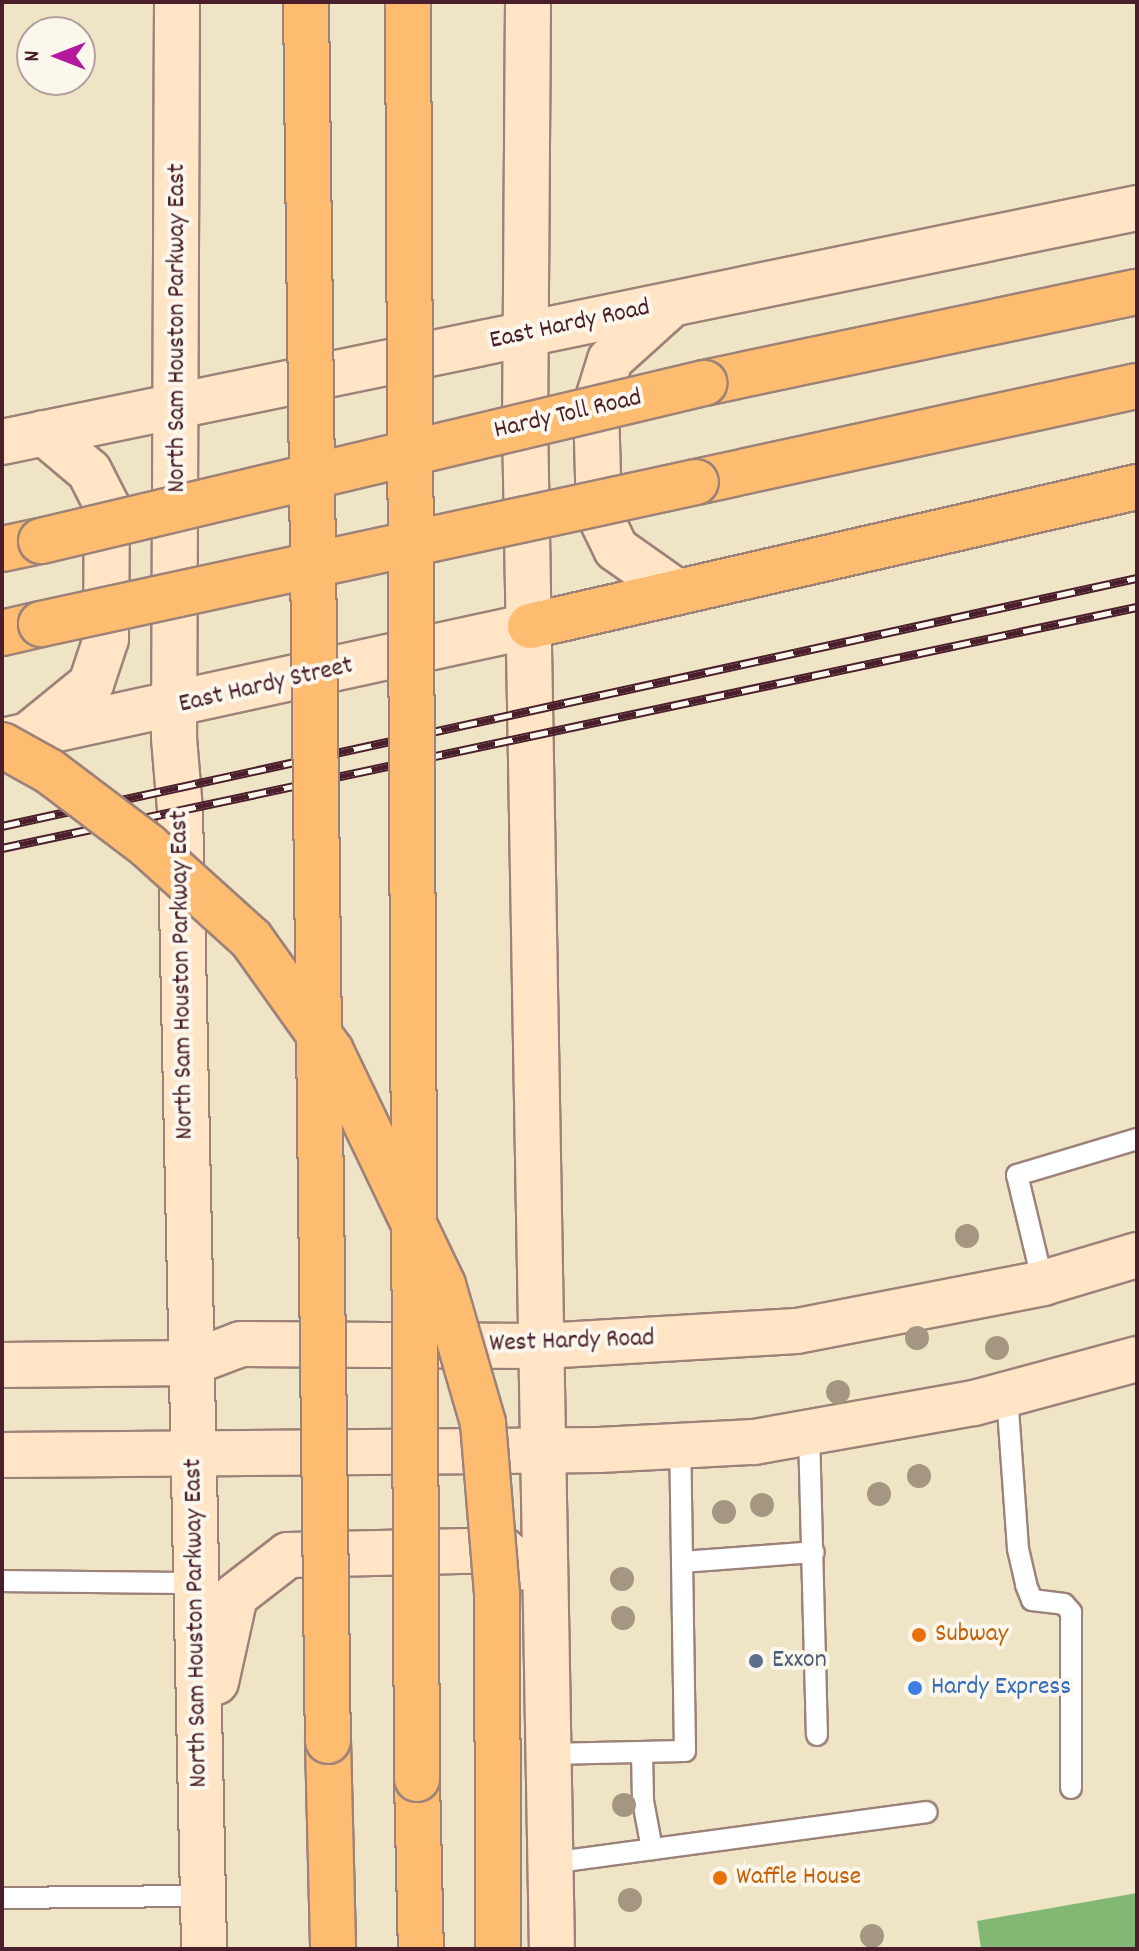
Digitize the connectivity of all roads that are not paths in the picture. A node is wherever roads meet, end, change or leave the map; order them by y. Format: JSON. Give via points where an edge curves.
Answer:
{"nodes":[{"id":1,"x":177,"y":2,"type":"edge"},
{"id":2,"x":306,"y":2,"type":"edge"},
{"id":3,"x":408,"y":2,"type":"edge"},
{"id":4,"x":528,"y":2,"type":"edge"},
{"id":5,"x":1137,"y":208,"type":"edge"},
{"id":6,"x":1137,"y":292,"type":"edge"},
{"id":7,"x":671,"y":305,"type":"junction"},
{"id":8,"x":525,"y":335,"type":"junction"},
{"id":9,"x":1137,"y":386,"type":"edge"},
{"id":10,"x":178,"y":406,"type":"junction"},
{"id":11,"x":44,"y":433,"type":"junction"},
{"id":12,"x":2,"y":442,"type":"edge"},
{"id":13,"x":1137,"y":487,"type":"edge"},
{"id":14,"x":22,"y":545,"type":"edge"},
{"id":15,"x":677,"y":592,"type":"junction"},
{"id":16,"x":530,"y":626,"type":"junction"},
{"id":17,"x":21,"y":629,"type":"edge"},
{"id":18,"x":178,"y":706,"type":"junction"},
{"id":19,"x":10,"y":741,"type":"edge"},
{"id":20,"x":1137,"y":1139,"type":"edge"},
{"id":21,"x":1137,"y":1255,"type":"edge"},
{"id":22,"x":1043,"y":1283,"type":"junction"},
{"id":23,"x":543,"y":1346,"type":"junction"},
{"id":24,"x":1137,"y":1359,"type":"edge"},
{"id":25,"x":191,"y":1363,"type":"junction"},
{"id":26,"x":2,"y":1365,"type":"edge"},
{"id":27,"x":1007,"y":1395,"type":"junction"},
{"id":28,"x":809,"y":1432,"type":"junction"},
{"id":29,"x":680,"y":1446,"type":"junction"},
{"id":30,"x":544,"y":1450,"type":"junction"},
{"id":31,"x":194,"y":1452,"type":"junction"},
{"id":32,"x":2,"y":1455,"type":"edge"},
{"id":33,"x":814,"y":1552,"type":"junction"},
{"id":34,"x":682,"y":1562,"type":"junction"},
{"id":35,"x":2,"y":1581,"type":"edge"},
{"id":36,"x":196,"y":1583,"type":"junction"},
{"id":37,"x":547,"y":1683,"type":"junction"},
{"id":38,"x":817,"y":1735,"type":"dead end"},
{"id":39,"x":642,"y":1752,"type":"junction"},
{"id":40,"x":200,"y":1754,"type":"junction"},
{"id":41,"x":548,"y":1754,"type":"junction"},
{"id":42,"x":1071,"y":1788,"type":"dead end"},
{"id":43,"x":927,"y":1812,"type":"dead end"},
{"id":44,"x":652,"y":1849,"type":"junction"},
{"id":45,"x":550,"y":1863,"type":"junction"},
{"id":46,"x":203,"y":1896,"type":"junction"},
{"id":47,"x":2,"y":1898,"type":"edge"},
{"id":48,"x":204,"y":1949,"type":"edge"},
{"id":49,"x":333,"y":1949,"type":"edge"},
{"id":50,"x":421,"y":1949,"type":"edge"},
{"id":51,"x":498,"y":1949,"type":"edge"},
{"id":52,"x":552,"y":1949,"type":"edge"}],
"edges":[{"from":1,"to":10,"type":"main road","name":"North Sam Houston Parkway East"},
{"from":2,"to":49,"type":"highway","bridge":true},
{"from":3,"to":50,"type":"highway","bridge":true},
{"from":4,"to":8,"type":"main road"},
{"from":5,"to":7,"type":"main road","name":"East Hardy Road"},
{"from":6,"to":14,"type":"highway","name":"Hardy Toll Road","bridge":true,"via":[[704,383]]},
{"from":7,"to":8,"type":"main road","name":"East Hardy Road"},
{"from":7,"to":15,"type":"main road","via":[[610,360],[596,405],[599,514],[616,549]]},
{"from":8,"to":10,"type":"main road","name":"East Hardy Road"},
{"from":8,"to":16,"type":"main road"},
{"from":9,"to":17,"type":"highway","bridge":true},
{"from":10,"to":11,"type":"main road","name":"East Hardy Road"},
{"from":10,"to":18,"type":"main road","name":"North Sam Houston Parkway East"},
{"from":11,"to":12,"type":"main road","name":"East Hardy Road"},
{"from":11,"to":19,"type":"main road","via":[[89,471],[107,506],[106,639],[91,684]]},
{"from":13,"to":15,"type":"highway"},
{"from":15,"to":16,"type":"highway"},
{"from":16,"to":18,"type":"main road","name":"East Hardy Street"},
{"from":16,"to":23,"type":"main road"},
{"from":18,"to":19,"type":"main road","name":"East Hardy Street"},
{"from":18,"to":25,"type":"main road","name":"North Sam Houston Parkway East","via":[[174,738],[180,810]]},
{"from":19,"to":51,"type":"highway","bridge":true,"via":[[148,846],[251,939],[331,1051],[443,1285],[483,1423],[497,1595]]},
{"from":20,"to":22,"type":"lane","via":[[1017,1175]]},
{"from":21,"to":22,"type":"main road","name":"West Hardy Road"},
{"from":22,"to":23,"type":"main road","name":"West Hardy Road","via":[[797,1331]]},
{"from":23,"to":25,"type":"main road","name":"West Hardy Road","via":[[241,1344]]},
{"from":23,"to":30,"type":"main road"},
{"from":24,"to":27,"type":"main road"},
{"from":25,"to":26,"type":"main road","name":"West Hardy Road"},
{"from":25,"to":31,"type":"main road","name":"North Sam Houston Parkway East"},
{"from":27,"to":28,"type":"main road"},
{"from":27,"to":42,"type":"lane","via":[[1018,1549],[1026,1585],[1032,1600],[1064,1604],[1071,1612]]},
{"from":28,"to":29,"type":"main road","via":[[754,1442]]},
{"from":28,"to":33,"type":"lane"},
{"from":29,"to":30,"type":"main road"},
{"from":29,"to":34,"type":"lane"},
{"from":30,"to":31,"type":"main road"},
{"from":30,"to":37,"type":"main road"},
{"from":31,"to":32,"type":"main road"},
{"from":31,"to":36,"type":"main road","name":"North Sam Houston Parkway East"},
{"from":33,"to":34,"type":"lane"},
{"from":33,"to":38,"type":"lane"},
{"from":34,"to":39,"type":"lane","via":[[685,1751]]},
{"from":35,"to":36,"type":"lane"},
{"from":36,"to":40,"type":"main road","name":"North Sam Houston Parkway East"},
{"from":37,"to":40,"type":"main road","via":[[537,1593],[529,1572],[503,1550],[288,1555],[235,1596]]},
{"from":37,"to":41,"type":"main road"},
{"from":39,"to":41,"type":"lane"},
{"from":39,"to":44,"type":"lane","via":[[643,1801]]},
{"from":40,"to":46,"type":"main road","name":"North Sam Houston Parkway East"},
{"from":41,"to":45,"type":"main road"},
{"from":43,"to":44,"type":"lane"},
{"from":44,"to":45,"type":"lane"},
{"from":45,"to":52,"type":"main road"},
{"from":46,"to":47,"type":"lane"},
{"from":46,"to":48,"type":"main road","name":"North Sam Houston Parkway East"}]}
